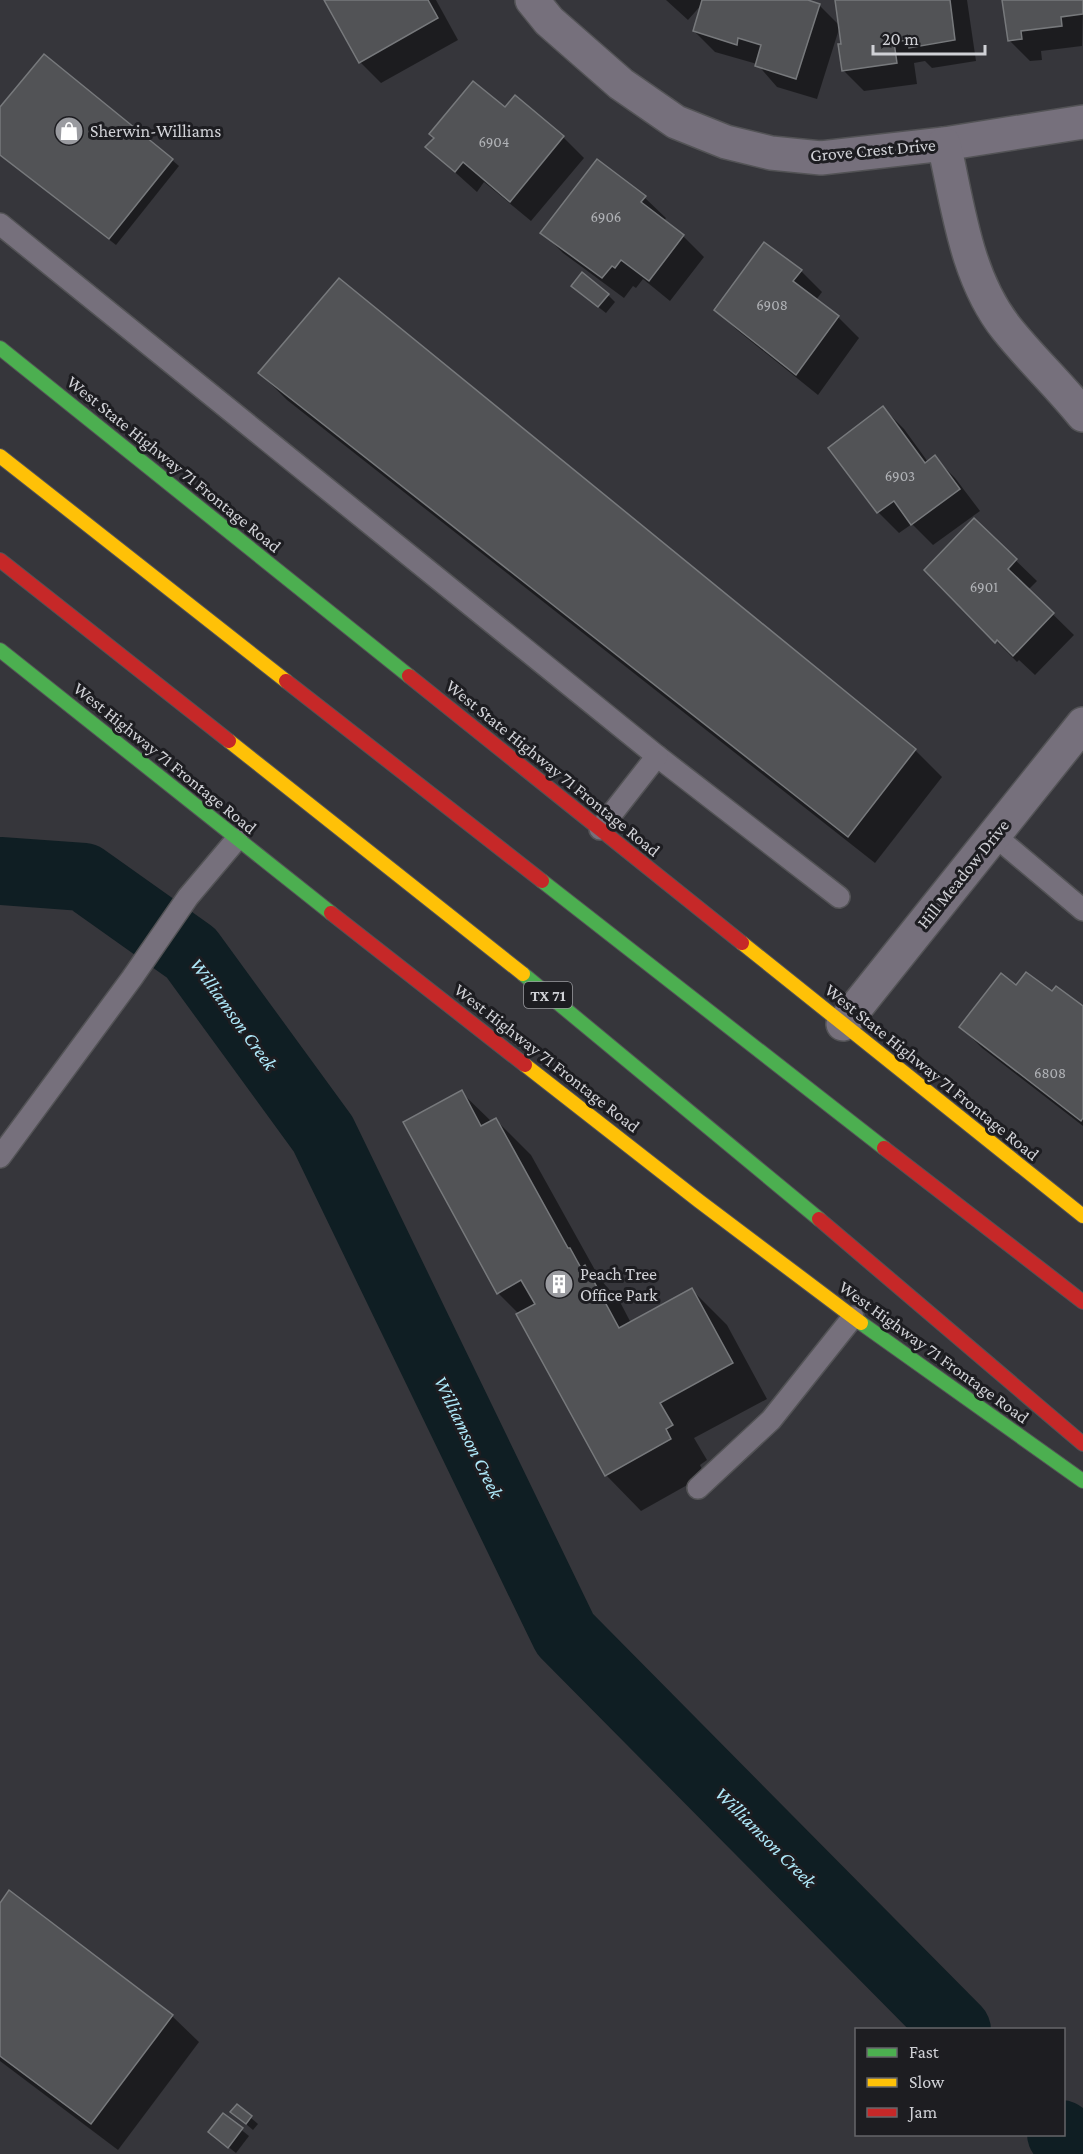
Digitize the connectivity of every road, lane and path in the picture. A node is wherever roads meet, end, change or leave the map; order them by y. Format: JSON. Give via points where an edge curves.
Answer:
{"nodes":[{"id":1,"x":532,"y":0,"type":"edge"},
{"id":2,"x":1083,"y":122,"type":"edge"},
{"id":3,"x":944,"y":144,"type":"junction"},
{"id":4,"x":0,"y":224,"type":"edge"},
{"id":5,"x":0,"y":348,"type":"edge"},
{"id":6,"x":1083,"y":416,"type":"edge"},
{"id":7,"x":0,"y":456,"type":"edge"},
{"id":8,"x":0,"y":560,"type":"edge"},
{"id":9,"x":0,"y":650,"type":"edge"},
{"id":10,"x":1083,"y":724,"type":"edge"},
{"id":11,"x":657,"y":756,"type":"junction"},
{"id":12,"x":600,"y":829,"type":"junction"},
{"id":13,"x":994,"y":835,"type":"junction"},
{"id":14,"x":237,"y":839,"type":"junction"},
{"id":15,"x":839,"y":897,"type":"dead end"},
{"id":16,"x":1083,"y":910,"type":"edge"},
{"id":17,"x":843,"y":1024,"type":"junction"},
{"id":18,"x":0,"y":1157,"type":"edge"},
{"id":19,"x":1083,"y":1215,"type":"edge"},
{"id":20,"x":1083,"y":1302,"type":"edge"},
{"id":21,"x":854,"y":1317,"type":"junction"},
{"id":22,"x":1083,"y":1444,"type":"edge"},
{"id":23,"x":1083,"y":1481,"type":"edge"},
{"id":24,"x":698,"y":1488,"type":"dead end"}],
"edges":[{"from":1,"to":3,"type":"street","name":"Grove Crest Drive","via":[[549,21],[621,84],[676,122],[726,142],[771,153],[820,158]]},
{"from":2,"to":3,"type":"street","name":"Grove Crest Drive"},
{"from":3,"to":6,"type":"street","via":[[966,244],[984,292],[1006,328]]},
{"from":4,"to":11,"type":"lane"},
{"from":5,"to":12,"type":"main road","name":"West State Highway 71 Frontage Road"},
{"from":7,"to":20,"type":"main road"},
{"from":8,"to":22,"type":"main road","number":"TX 71","via":[[501,956],[902,1288]]},
{"from":9,"to":14,"type":"main road","name":"West Highway 71 Frontage Road"},
{"from":10,"to":13,"type":"street","name":"Hill Meadow Drive"},
{"from":11,"to":12,"type":"lane"},
{"from":11,"to":15,"type":"lane"},
{"from":12,"to":17,"type":"main road","name":"West State Highway 71 Frontage Road"},
{"from":13,"to":16,"type":"lane"},
{"from":13,"to":17,"type":"street","name":"Hill Meadow Drive"},
{"from":14,"to":18,"type":"lane","via":[[188,897]]},
{"from":14,"to":21,"type":"main road","name":"West Highway 71 Frontage Road","via":[[699,1201]]},
{"from":17,"to":19,"type":"main road","name":"West State Highway 71 Frontage Road"},
{"from":21,"to":23,"type":"main road","name":"West Highway 71 Frontage Road"},
{"from":21,"to":24,"type":"lane","via":[[771,1420]]}]}
